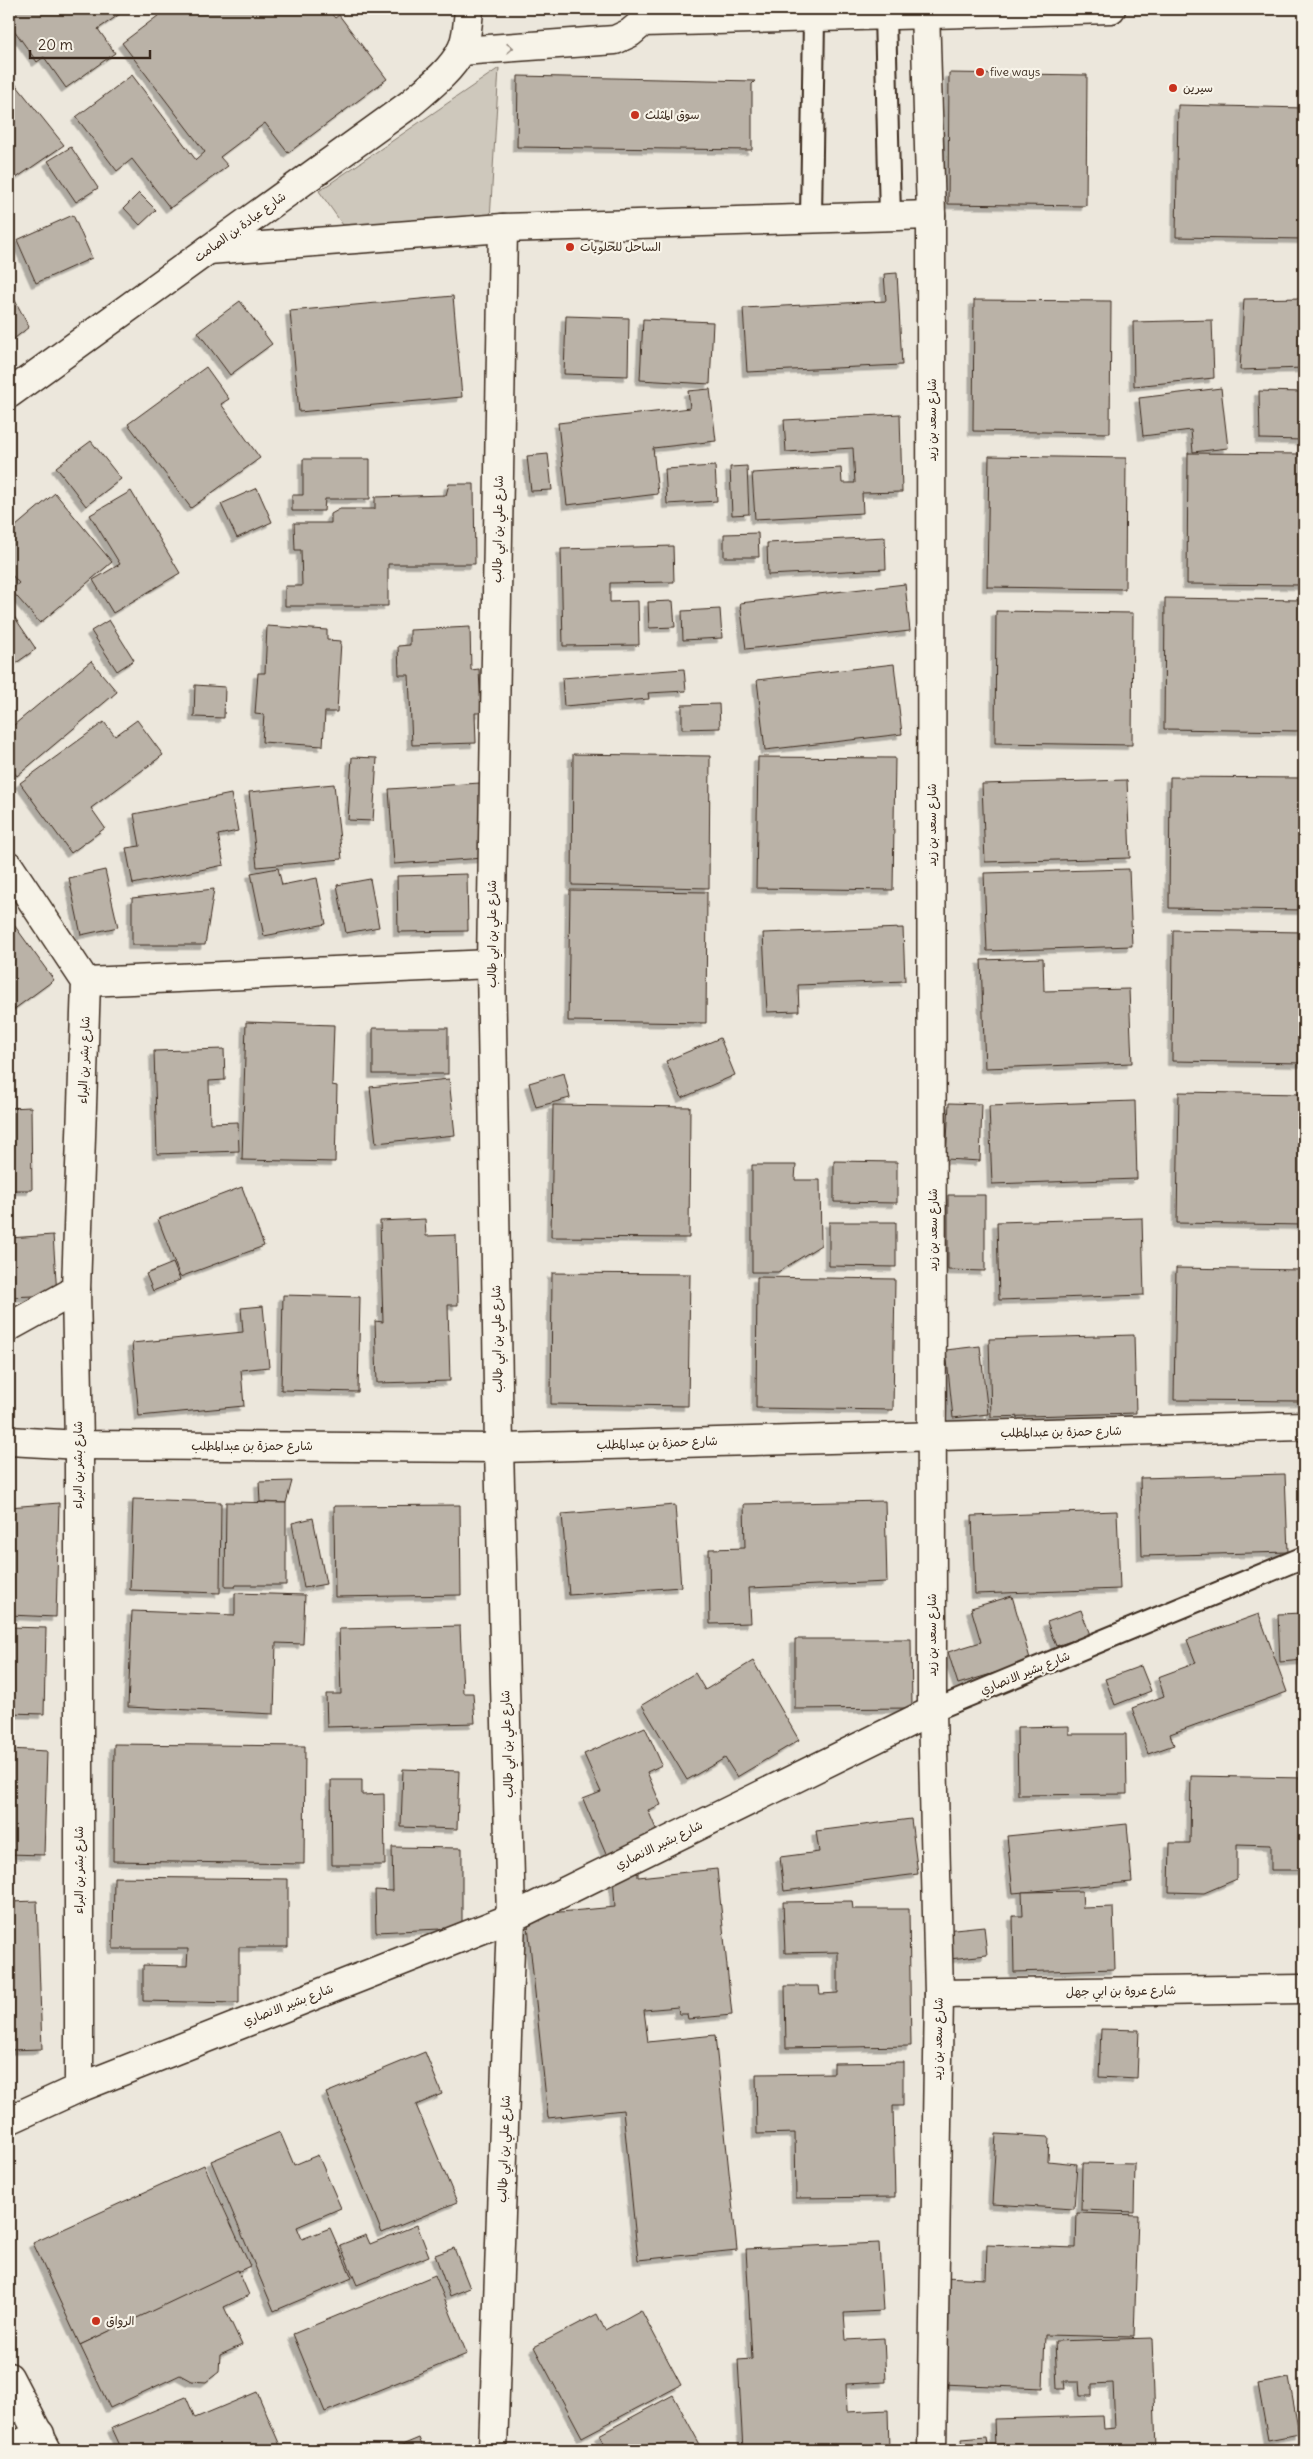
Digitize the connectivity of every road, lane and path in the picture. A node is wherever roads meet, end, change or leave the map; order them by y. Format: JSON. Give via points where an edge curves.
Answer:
{"nodes":[{"id":1,"x":469,"y":9,"type":"edge"},
{"id":2,"x":1111,"y":9,"type":"edge"},
{"id":3,"x":925,"y":11,"type":"edge"},
{"id":4,"x":647,"y":15,"type":"edge"},
{"id":5,"x":885,"y":15,"type":"junction"},
{"id":6,"x":814,"y":18,"type":"junction"},
{"id":7,"x":461,"y":50,"type":"junction"},
{"id":8,"x":931,"y":215,"type":"junction"},
{"id":9,"x":890,"y":216,"type":"junction"},
{"id":10,"x":811,"y":218,"type":"junction"},
{"id":11,"x":503,"y":228,"type":"junction"},
{"id":12,"x":208,"y":250,"type":"junction"},
{"id":13,"x":9,"y":394,"type":"edge"},
{"id":14,"x":9,"y":866,"type":"edge"},
{"id":15,"x":491,"y":964,"type":"junction"},
{"id":16,"x":86,"y":982,"type":"junction"},
{"id":17,"x":76,"y":1290,"type":"junction"},
{"id":18,"x":9,"y":1327,"type":"edge"},
{"id":19,"x":1304,"y":1426,"type":"edge"},
{"id":20,"x":934,"y":1435,"type":"junction"},
{"id":21,"x":9,"y":1441,"type":"edge"},
{"id":22,"x":78,"y":1445,"type":"junction"},
{"id":23,"x":499,"y":1448,"type":"junction"},
{"id":24,"x":1304,"y":1558,"type":"edge"},
{"id":25,"x":932,"y":1711,"type":"junction"},
{"id":26,"x":512,"y":1918,"type":"junction"},
{"id":27,"x":1304,"y":1989,"type":"edge"},
{"id":28,"x":939,"y":1994,"type":"junction"},
{"id":29,"x":78,"y":2088,"type":"junction"},
{"id":30,"x":9,"y":2120,"type":"edge"},
{"id":31,"x":9,"y":2377,"type":"edge"},
{"id":32,"x":44,"y":2442,"type":"edge"},
{"id":33,"x":9,"y":2449,"type":"edge"},
{"id":34,"x":494,"y":2450,"type":"edge"},
{"id":35,"x":932,"y":2450,"type":"edge"}],
"edges":[{"from":1,"to":7,"type":"street"},
{"from":2,"to":3,"type":"street"},
{"from":3,"to":5,"type":"street"},
{"from":3,"to":8,"type":"street","name":"شارع سعد بن زيد"},
{"from":4,"to":6,"type":"street"},
{"from":7,"to":4,"type":"street","one_way":true,"via":[[606,42],[630,33]]},
{"from":5,"to":6,"type":"street"},
{"from":5,"to":9,"type":"lane"},
{"from":6,"to":10,"type":"lane"},
{"from":7,"to":12,"type":"street","name":"شارع عبادة بن الصامت","via":[[443,73],[410,104]]},
{"from":8,"to":9,"type":"street"},
{"from":8,"to":20,"type":"street","name":"شارع سعد بن زيد"},
{"from":9,"to":10,"type":"street"},
{"from":10,"to":11,"type":"street"},
{"from":11,"to":12,"type":"street"},
{"from":11,"to":15,"type":"street","name":"شارع علي بن ابي طالب"},
{"from":12,"to":13,"type":"street","name":"شارع عبادة بن الصامت"},
{"from":14,"to":16,"type":"street"},
{"from":15,"to":16,"type":"street"},
{"from":15,"to":23,"type":"street","name":"شارع علي بن ابي طالب"},
{"from":16,"to":17,"type":"street","name":"شارع بشر بن البراء"},
{"from":17,"to":18,"type":"street"},
{"from":17,"to":22,"type":"street","name":"شارع بشر بن البراء"},
{"from":19,"to":20,"type":"street","name":"شارع حمزة بن عبدالمطلب"},
{"from":20,"to":23,"type":"street","name":"شارع حمزة بن عبدالمطلب"},
{"from":20,"to":25,"type":"street","name":"شارع سعد بن زيد"},
{"from":21,"to":22,"type":"street","name":"شارع حمزة بن عبدالمطلب"},
{"from":22,"to":23,"type":"street","name":"شارع حمزة بن عبدالمطلب"},
{"from":22,"to":29,"type":"street","name":"شارع بشر بن البراء"},
{"from":23,"to":26,"type":"street","name":"شارع علي بن ابي طالب"},
{"from":24,"to":25,"type":"lane","name":"شارع بشير الانصاري"},
{"from":25,"to":26,"type":"street","name":"شارع بشير الانصاري"},
{"from":25,"to":28,"type":"street","name":"شارع سعد بن زيد"},
{"from":26,"to":29,"type":"street","name":"شارع بشير الانصاري"},
{"from":26,"to":34,"type":"street","name":"شارع علي بن ابي طالب"},
{"from":27,"to":28,"type":"street","name":"شارع عروة بن ابي جهل"},
{"from":28,"to":35,"type":"street","name":"شارع سعد بن زيد"},
{"from":29,"to":30,"type":"street","name":"شارع بشير الانصاري"},
{"from":31,"to":32,"type":"street"},
{"from":32,"to":33,"type":"street"}]}
